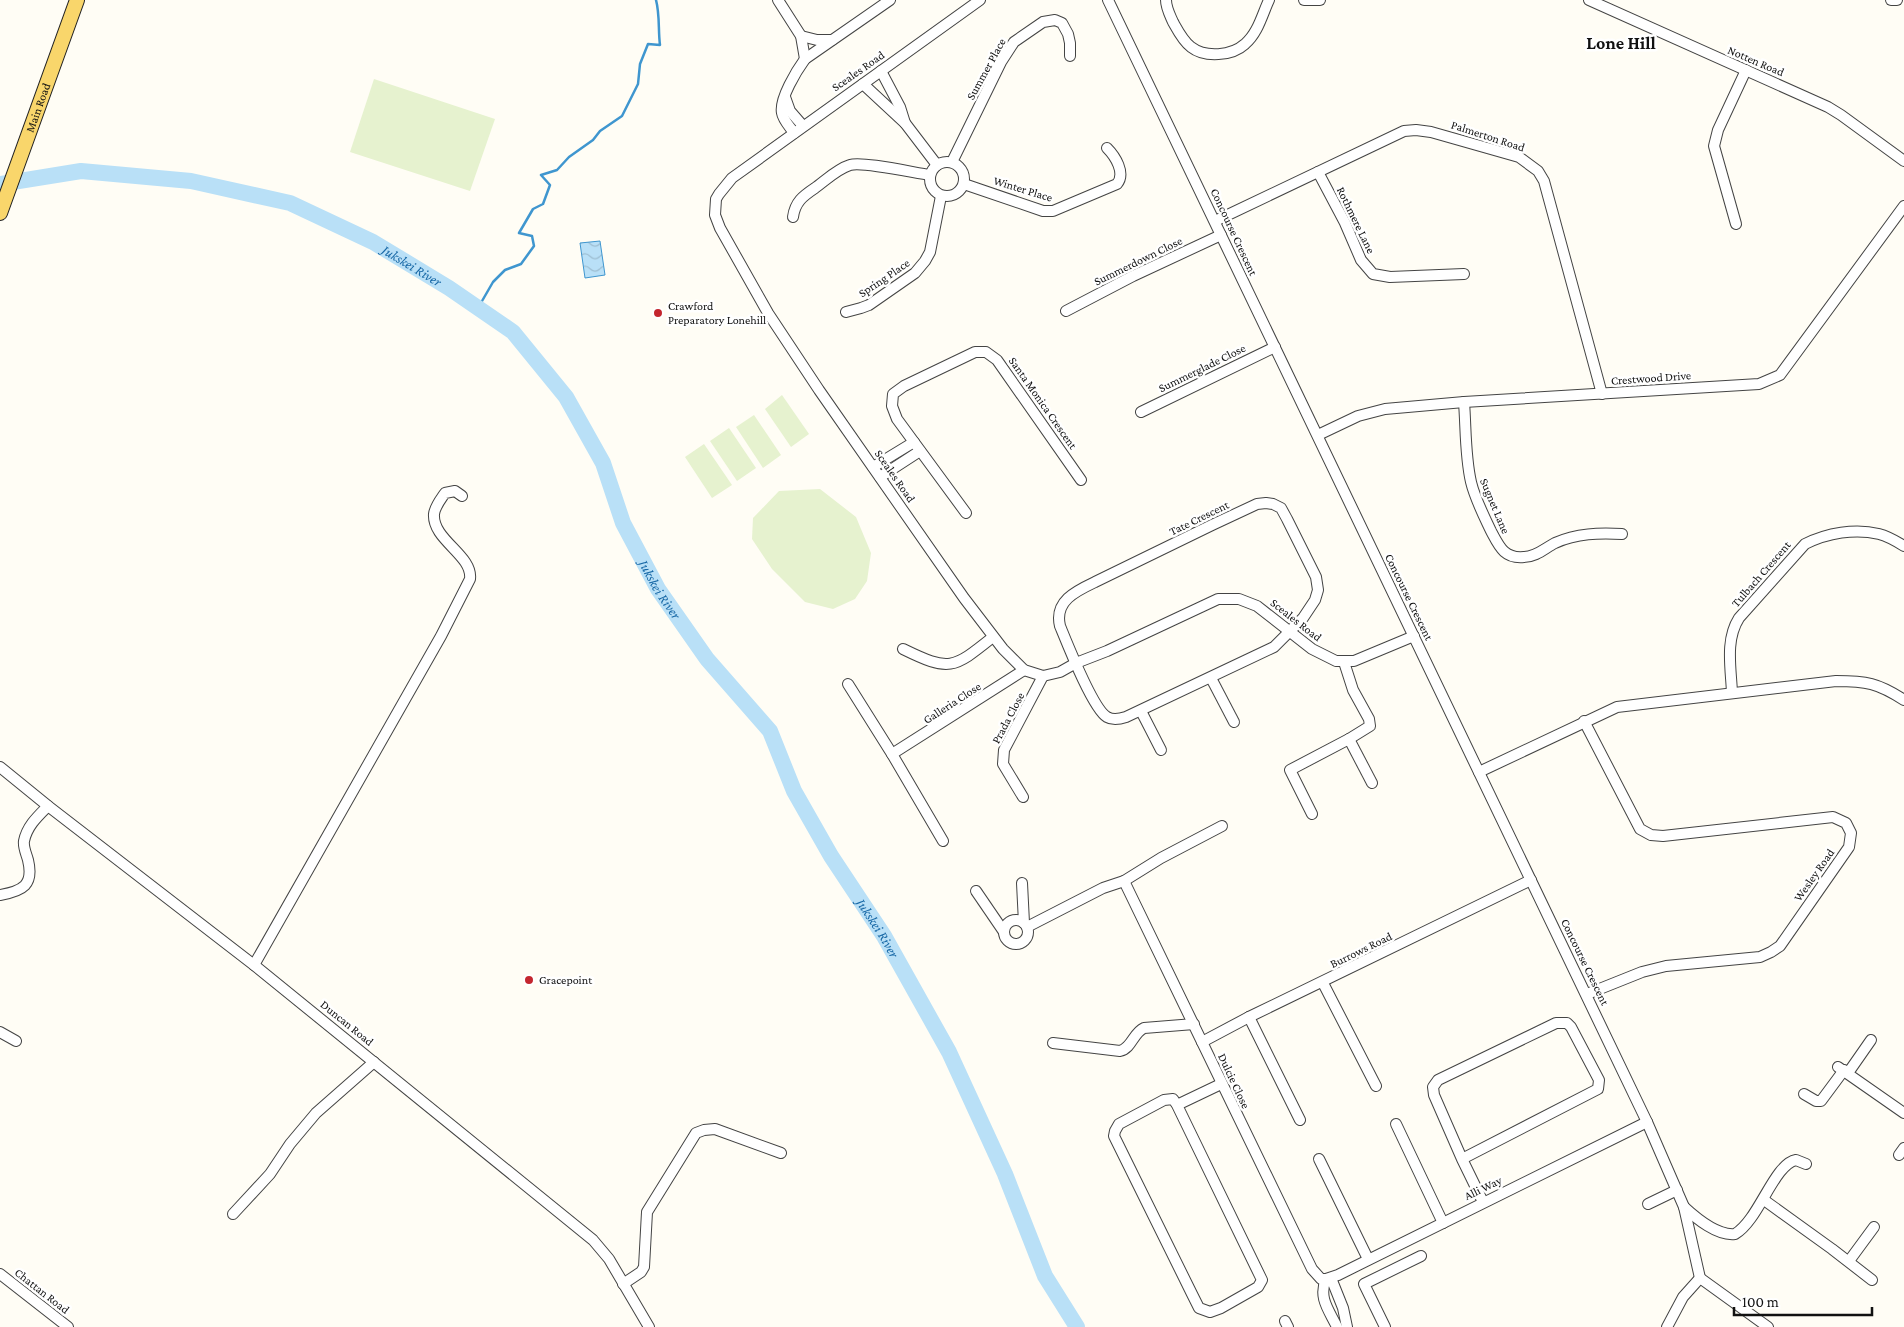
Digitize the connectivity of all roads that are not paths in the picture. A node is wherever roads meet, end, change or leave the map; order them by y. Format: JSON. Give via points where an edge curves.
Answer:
{"nodes":[{"id":1,"x":77,"y":0,"type":"edge"},
{"id":2,"x":778,"y":0,"type":"edge"},
{"id":3,"x":890,"y":0,"type":"edge"},
{"id":4,"x":980,"y":0,"type":"edge"},
{"id":5,"x":1108,"y":0,"type":"edge"},
{"id":6,"x":1166,"y":0,"type":"edge"},
{"id":7,"x":1268,"y":0,"type":"edge"},
{"id":8,"x":1304,"y":0,"type":"edge"},
{"id":9,"x":1320,"y":0,"type":"edge"},
{"id":10,"x":1588,"y":0,"type":"edge"},
{"id":11,"x":1891,"y":0,"type":"edge"},
{"id":12,"x":1897,"y":0,"type":"edge"},
{"id":13,"x":801,"y":36,"type":"junction"},
{"id":14,"x":832,"y":40,"type":"junction"},
{"id":15,"x":1070,"y":56,"type":"dead end"},
{"id":16,"x":805,"y":60,"type":"junction"},
{"id":17,"x":1746,"y":70,"type":"junction"},
{"id":18,"x":881,"y":71,"type":"junction"},
{"id":19,"x":863,"y":84,"type":"junction"},
{"id":20,"x":785,"y":97,"type":"junction"},
{"id":21,"x":905,"y":123,"type":"junction"},
{"id":22,"x":803,"y":126,"type":"junction"},
{"id":23,"x":794,"y":133,"type":"junction"},
{"id":24,"x":1107,"y":148,"type":"dead end"},
{"id":25,"x":1904,"y":161,"type":"edge"},
{"id":26,"x":952,"y":162,"type":"junction"},
{"id":27,"x":937,"y":165,"type":"junction"},
{"id":28,"x":1318,"y":172,"type":"junction"},
{"id":29,"x":930,"y":175,"type":"junction"},
{"id":30,"x":964,"y":184,"type":"junction"},
{"id":31,"x":941,"y":196,"type":"junction"},
{"id":32,"x":1904,"y":206,"type":"edge"},
{"id":33,"x":2,"y":209,"type":"edge"},
{"id":34,"x":793,"y":217,"type":"dead end"},
{"id":35,"x":1215,"y":221,"type":"junction"},
{"id":36,"x":1736,"y":224,"type":"dead end"},
{"id":37,"x":1221,"y":235,"type":"junction"},
{"id":38,"x":1464,"y":274,"type":"dead end"},
{"id":39,"x":1066,"y":311,"type":"dead end"},
{"id":40,"x":846,"y":312,"type":"dead end"},
{"id":41,"x":1275,"y":347,"type":"junction"},
{"id":42,"x":1602,"y":394,"type":"junction"},
{"id":43,"x":1464,"y":402,"type":"junction"},
{"id":44,"x":1141,"y":412,"type":"dead end"},
{"id":45,"x":1318,"y":435,"type":"junction"},
{"id":46,"x":914,"y":442,"type":"junction"},
{"id":47,"x":920,"y":451,"type":"junction"},
{"id":48,"x":873,"y":467,"type":"junction"},
{"id":49,"x":880,"y":477,"type":"junction"},
{"id":50,"x":1080,"y":480,"type":"dead end"},
{"id":51,"x":462,"y":496,"type":"dead end"},
{"id":52,"x":966,"y":513,"type":"dead end"},
{"id":53,"x":1622,"y":534,"type":"dead end"},
{"id":54,"x":1904,"y":546,"type":"edge"},
{"id":55,"x":1289,"y":630,"type":"junction"},
{"id":56,"x":1414,"y":636,"type":"junction"},
{"id":57,"x":993,"y":637,"type":"junction"},
{"id":58,"x":903,"y":649,"type":"dead end"},
{"id":59,"x":1344,"y":662,"type":"junction"},
{"id":60,"x":1076,"y":663,"type":"junction"},
{"id":61,"x":1024,"y":670,"type":"junction"},
{"id":62,"x":1043,"y":676,"type":"junction"},
{"id":63,"x":1211,"y":678,"type":"junction"},
{"id":64,"x":848,"y":684,"type":"dead end"},
{"id":65,"x":1732,"y":693,"type":"junction"},
{"id":66,"x":1904,"y":700,"type":"edge"},
{"id":67,"x":1141,"y":711,"type":"junction"},
{"id":68,"x":1584,"y":721,"type":"junction"},
{"id":69,"x":1234,"y":722,"type":"dead end"},
{"id":70,"x":1349,"y":739,"type":"junction"},
{"id":71,"x":1161,"y":750,"type":"dead end"},
{"id":72,"x":892,"y":754,"type":"junction"},
{"id":73,"x":0,"y":766,"type":"edge"},
{"id":74,"x":1479,"y":772,"type":"junction"},
{"id":75,"x":1372,"y":782,"type":"dead end"},
{"id":76,"x":1023,"y":797,"type":"dead end"},
{"id":77,"x":48,"y":806,"type":"junction"},
{"id":78,"x":1312,"y":814,"type":"dead end"},
{"id":79,"x":1222,"y":826,"type":"dead end"},
{"id":80,"x":943,"y":841,"type":"dead end"},
{"id":81,"x":1531,"y":880,"type":"junction"},
{"id":82,"x":1124,"y":881,"type":"junction"},
{"id":83,"x":1022,"y":884,"type":"dead end"},
{"id":84,"x":976,"y":891,"type":"dead end"},
{"id":85,"x":0,"y":895,"type":"edge"},
{"id":86,"x":1025,"y":925,"type":"junction"},
{"id":87,"x":1004,"y":932,"type":"junction"},
{"id":88,"x":254,"y":964,"type":"junction"},
{"id":89,"x":1324,"y":983,"type":"junction"},
{"id":90,"x":1587,"y":994,"type":"junction"},
{"id":91,"x":1249,"y":1017,"type":"junction"},
{"id":92,"x":1194,"y":1024,"type":"junction"},
{"id":93,"x":0,"y":1032,"type":"edge"},
{"id":94,"x":1871,"y":1040,"type":"dead end"},
{"id":95,"x":16,"y":1041,"type":"dead end"},
{"id":96,"x":1202,"y":1042,"type":"junction"},
{"id":97,"x":1053,"y":1043,"type":"dead end"},
{"id":98,"x":374,"y":1062,"type":"junction"},
{"id":99,"x":1843,"y":1070,"type":"junction"},
{"id":100,"x":1221,"y":1084,"type":"junction"},
{"id":101,"x":1376,"y":1086,"type":"dead end"},
{"id":102,"x":1804,"y":1094,"type":"dead end"},
{"id":103,"x":1178,"y":1105,"type":"junction"},
{"id":104,"x":1903,"y":1109,"type":"edge"},
{"id":105,"x":1300,"y":1120,"type":"dead end"},
{"id":106,"x":1647,"y":1122,"type":"junction"},
{"id":107,"x":1396,"y":1124,"type":"dead end"},
{"id":108,"x":781,"y":1153,"type":"dead end"},
{"id":109,"x":1319,"y":1159,"type":"dead end"},
{"id":110,"x":1462,"y":1159,"type":"junction"},
{"id":111,"x":1806,"y":1164,"type":"dead end"},
{"id":112,"x":1677,"y":1190,"type":"junction"},
{"id":113,"x":1764,"y":1200,"type":"junction"},
{"id":114,"x":1483,"y":1202,"type":"junction"},
{"id":115,"x":1648,"y":1204,"type":"dead end"},
{"id":116,"x":1684,"y":1207,"type":"junction"},
{"id":117,"x":233,"y":1214,"type":"dead end"},
{"id":118,"x":1443,"y":1222,"type":"junction"},
{"id":119,"x":1874,"y":1227,"type":"dead end"},
{"id":120,"x":1421,"y":1256,"type":"dead end"},
{"id":121,"x":1368,"y":1259,"type":"junction"},
{"id":122,"x":1849,"y":1261,"type":"junction"},
{"id":123,"x":0,"y":1274,"type":"edge"},
{"id":124,"x":1329,"y":1278,"type":"junction"},
{"id":125,"x":1700,"y":1278,"type":"junction"},
{"id":126,"x":1872,"y":1280,"type":"dead end"},
{"id":127,"x":623,"y":1284,"type":"junction"},
{"id":128,"x":68,"y":1327,"type":"edge"},
{"id":129,"x":649,"y":1327,"type":"edge"},
{"id":130,"x":1338,"y":1327,"type":"edge"},
{"id":131,"x":1347,"y":1327,"type":"edge"},
{"id":132,"x":1384,"y":1327,"type":"edge"},
{"id":133,"x":1666,"y":1327,"type":"edge"},
{"id":134,"x":1768,"y":1327,"type":"edge"}],
"edges":[{"from":1,"to":33,"type":"main road","name":"Main Road"},
{"from":2,"to":13,"type":"street"},
{"from":3,"to":14,"type":"street"},
{"from":4,"to":18,"type":"street","name":"Sceales Road"},
{"from":5,"to":35,"type":"street","name":"Concourse Crescent"},
{"from":6,"to":7,"type":"street","via":[[1170,16],[1190,47],[1208,54],[1223,54],[1246,44]]},
{"from":8,"to":9,"type":"street"},
{"from":10,"to":17,"type":"street","name":"Notten Road"},
{"from":11,"to":12,"type":"street"},
{"from":13,"to":14,"type":"street"},
{"from":13,"to":16,"type":"street"},
{"from":14,"to":16,"type":"street"},
{"from":15,"to":26,"type":"street","name":"Summer Place","via":[[1068,34],[1062,23],[1055,20],[1043,22],[1014,42]]},
{"from":16,"to":20,"type":"street","via":[[795,73]]},
{"from":17,"to":25,"type":"street","name":"Notten Road","via":[[1841,114]]},
{"from":17,"to":36,"type":"street","via":[[1718,130],[1714,146]]},
{"from":18,"to":19,"type":"street","name":"Sceales Road"},
{"from":18,"to":21,"type":"street","via":[[900,106]]},
{"from":19,"to":21,"type":"street"},
{"from":19,"to":22,"type":"street","name":"Sceales Road"},
{"from":20,"to":22,"type":"street","via":[[790,111]]},
{"from":20,"to":23,"type":"street","via":[[782,113]]},
{"from":21,"to":27,"type":"street"},
{"from":22,"to":23,"type":"street","name":"Sceales Road"},
{"from":23,"to":48,"type":"street","name":"Sceales Road","via":[[725,184],[716,200],[715,214],[718,225],[781,335]]},
{"from":24,"to":30,"type":"street","name":"Winter Place","via":[[1115,155],[1121,174],[1117,184],[1053,211],[1043,211]]},
{"from":26,"to":27,"type":"street"},
{"from":26,"to":30,"type":"street","via":[[964,173]]},
{"from":27,"to":29,"type":"street"},
{"from":28,"to":35,"type":"street","name":"Palmerton Road"},
{"from":28,"to":38,"type":"street","name":"Rothmere Lane","via":[[1361,260],[1373,274],[1390,277]]},
{"from":28,"to":42,"type":"street","name":"Palmerton Road","via":[[1404,131],[1416,130],[1454,138],[1519,157],[1529,163],[1544,181]]},
{"from":29,"to":31,"type":"street","via":[[930,184]]},
{"from":29,"to":34,"type":"street","via":[[863,164],[849,165],[799,200]]},
{"from":30,"to":31,"type":"street","via":[[955,195]]},
{"from":31,"to":40,"type":"street","name":"Spring Place","via":[[930,252],[921,267],[869,305]]},
{"from":32,"to":42,"type":"street","name":"Crestwood Drive","via":[[1780,375],[1759,384]]},
{"from":35,"to":37,"type":"street","name":"Concourse Crescent"},
{"from":37,"to":39,"type":"street","name":"Summerdown Close"},
{"from":37,"to":41,"type":"street","name":"Concourse Crescent"},
{"from":41,"to":44,"type":"street","name":"Summerglade Close"},
{"from":41,"to":45,"type":"street","name":"Concourse Crescent"},
{"from":42,"to":43,"type":"street","name":"Crestwood Drive"},
{"from":43,"to":45,"type":"street","name":"Crestwood Drive","via":[[1374,411],[1344,421]]},
{"from":43,"to":53,"type":"street","name":"Sugnet Lane","via":[[1471,484],[1500,549],[1513,557],[1533,556],[1577,536]]},
{"from":45,"to":56,"type":"street","name":"Concourse Crescent"},
{"from":46,"to":47,"type":"street","name":"Santa Monica Crescent"},
{"from":46,"to":48,"type":"street"},
{"from":46,"to":50,"type":"street","name":"Santa Monica Crescent","via":[[894,413],[893,394],[967,355],[986,352],[997,360]]},
{"from":47,"to":49,"type":"street"},
{"from":47,"to":52,"type":"street","name":"Santa Monica Crescent"},
{"from":48,"to":49,"type":"street","name":"Sceales Road"},
{"from":49,"to":57,"type":"street","name":"Sceales Road"},
{"from":51,"to":88,"type":"street","via":[[455,491],[445,493],[434,514],[443,537],[466,562],[470,579],[441,636]]},
{"from":54,"to":65,"type":"street","name":"Tulbach Crescent","via":[[1880,534],[1866,532],[1844,532],[1819,537],[1805,544],[1733,627],[1730,642]]},
{"from":55,"to":59,"type":"street","name":"Sceales Road","via":[[1326,658]]},
{"from":55,"to":60,"type":"street","name":"Sceales Road","via":[[1248,602],[1218,599]]},
{"from":55,"to":60,"type":"street","name":"Tate Crescent","via":[[1303,618],[1315,600],[1318,583],[1284,512],[1273,504],[1257,504],[1070,596],[1058,618]]},
{"from":55,"to":63,"type":"street","via":[[1274,647]]},
{"from":56,"to":59,"type":"street","via":[[1354,662]]},
{"from":56,"to":74,"type":"street","name":"Concourse Crescent"},
{"from":57,"to":58,"type":"street","via":[[962,661],[949,664],[936,664]]},
{"from":57,"to":61,"type":"street","name":"Sceales Road"},
{"from":59,"to":70,"type":"street","via":[[1353,690],[1370,723],[1368,728]]},
{"from":60,"to":62,"type":"street","name":"Sceales Road","via":[[1060,672]]},
{"from":60,"to":67,"type":"street","via":[[1105,716],[1121,719]]},
{"from":61,"to":62,"type":"street","name":"Sceales Road"},
{"from":61,"to":72,"type":"street","name":"Galleria Close"},
{"from":62,"to":76,"type":"street","name":"Prada Close","via":[[1004,750],[1003,764]]},
{"from":63,"to":67,"type":"street"},
{"from":63,"to":69,"type":"street"},
{"from":64,"to":72,"type":"street"},
{"from":65,"to":66,"type":"street","via":[[1836,681],[1864,681]]},
{"from":65,"to":68,"type":"street","via":[[1617,707]]},
{"from":67,"to":71,"type":"street"},
{"from":68,"to":74,"type":"street"},
{"from":68,"to":90,"type":"street","name":"Wesley Road","via":[[1640,829],[1651,835],[1832,817],[1846,823],[1851,834],[1849,847],[1780,946],[1771,952],[1760,957],[1666,966]]},
{"from":70,"to":75,"type":"street"},
{"from":70,"to":78,"type":"street","via":[[1290,770]]},
{"from":72,"to":80,"type":"street"},
{"from":73,"to":77,"type":"street","name":"Duncan Road"},
{"from":74,"to":81,"type":"street","name":"Concourse Crescent"},
{"from":77,"to":85,"type":"street","via":[[32,822],[24,840],[30,872],[28,881],[21,889]]},
{"from":77,"to":88,"type":"street","name":"Duncan Road"},
{"from":79,"to":82,"type":"street"},
{"from":81,"to":89,"type":"street","name":"Burrows Road"},
{"from":81,"to":90,"type":"street","name":"Concourse Crescent"},
{"from":82,"to":86,"type":"street"},
{"from":82,"to":92,"type":"street","name":"Dulcie Close"},
{"from":83,"to":86,"type":"street"},
{"from":84,"to":87,"type":"street"},
{"from":86,"to":87,"type":"street","via":[[1014,920],[1008,922]]},
{"from":86,"to":87,"type":"street","via":[[1026,937],[1019,943],[1009,941]]},
{"from":88,"to":98,"type":"street","name":"Duncan Road"},
{"from":89,"to":91,"type":"street","name":"Burrows Road"},
{"from":89,"to":101,"type":"street"},
{"from":90,"to":106,"type":"street","name":"Concourse Crescent"},
{"from":91,"to":96,"type":"street","name":"Burrows Road"},
{"from":91,"to":105,"type":"street"},
{"from":92,"to":96,"type":"street","name":"Dulcie Close"},
{"from":92,"to":97,"type":"street","via":[[1144,1028],[1126,1050],[1120,1051]]},
{"from":93,"to":95,"type":"street"},
{"from":94,"to":99,"type":"street"},
{"from":96,"to":100,"type":"street","name":"Dulcie Close"},
{"from":98,"to":117,"type":"street","via":[[316,1113],[270,1174]]},
{"from":98,"to":127,"type":"street","name":"Duncan Road","via":[[593,1240]]},
{"from":99,"to":102,"type":"street","via":[[1821,1101]]},
{"from":99,"to":104,"type":"street"},
{"from":100,"to":103,"type":"street"},
{"from":100,"to":124,"type":"street","name":"Dulcie Close","via":[[1312,1269],[1318,1277]]},
{"from":103,"to":103,"type":"street","via":[[1173,1099],[1164,1100],[1138,1112],[1119,1124],[1114,1136],[1199,1308],[1210,1312],[1258,1287],[1262,1280]]},
{"from":106,"to":112,"type":"street","name":"Concourse Crescent"},
{"from":106,"to":114,"type":"street","name":"Alli Way"},
{"from":107,"to":118,"type":"street"},
{"from":108,"to":127,"type":"street","via":[[715,1129],[696,1133],[647,1212],[644,1267]]},
{"from":109,"to":121,"type":"street"},
{"from":110,"to":110,"type":"street","via":[[1434,1095],[1434,1084],[1556,1023],[1567,1023],[1599,1080],[1598,1089]]},
{"from":110,"to":114,"type":"street"},
{"from":111,"to":113,"type":"street","via":[[1796,1160],[1785,1165]]},
{"from":112,"to":115,"type":"street"},
{"from":112,"to":116,"type":"street","name":"Concourse Crescent"},
{"from":113,"to":116,"type":"street","via":[[1742,1228],[1732,1234],[1722,1233],[1697,1219]]},
{"from":113,"to":122,"type":"street"},
{"from":114,"to":118,"type":"street","name":"Alli Way"},
{"from":116,"to":125,"type":"street","name":"Concourse Crescent"},
{"from":118,"to":121,"type":"street","name":"Alli Way"},
{"from":119,"to":122,"type":"street"},
{"from":120,"to":132,"type":"street","via":[[1364,1284]]},
{"from":121,"to":124,"type":"street","name":"Alli Way"},
{"from":122,"to":126,"type":"street"},
{"from":123,"to":128,"type":"street","name":"Chattan Road"},
{"from":124,"to":130,"type":"street","via":[[1322,1288],[1322,1295]]},
{"from":124,"to":131,"type":"street","via":[[1343,1308]]},
{"from":125,"to":133,"type":"street","via":[[1683,1297]]},
{"from":125,"to":134,"type":"street"},
{"from":127,"to":129,"type":"street","name":"Duncan Road"}]}
